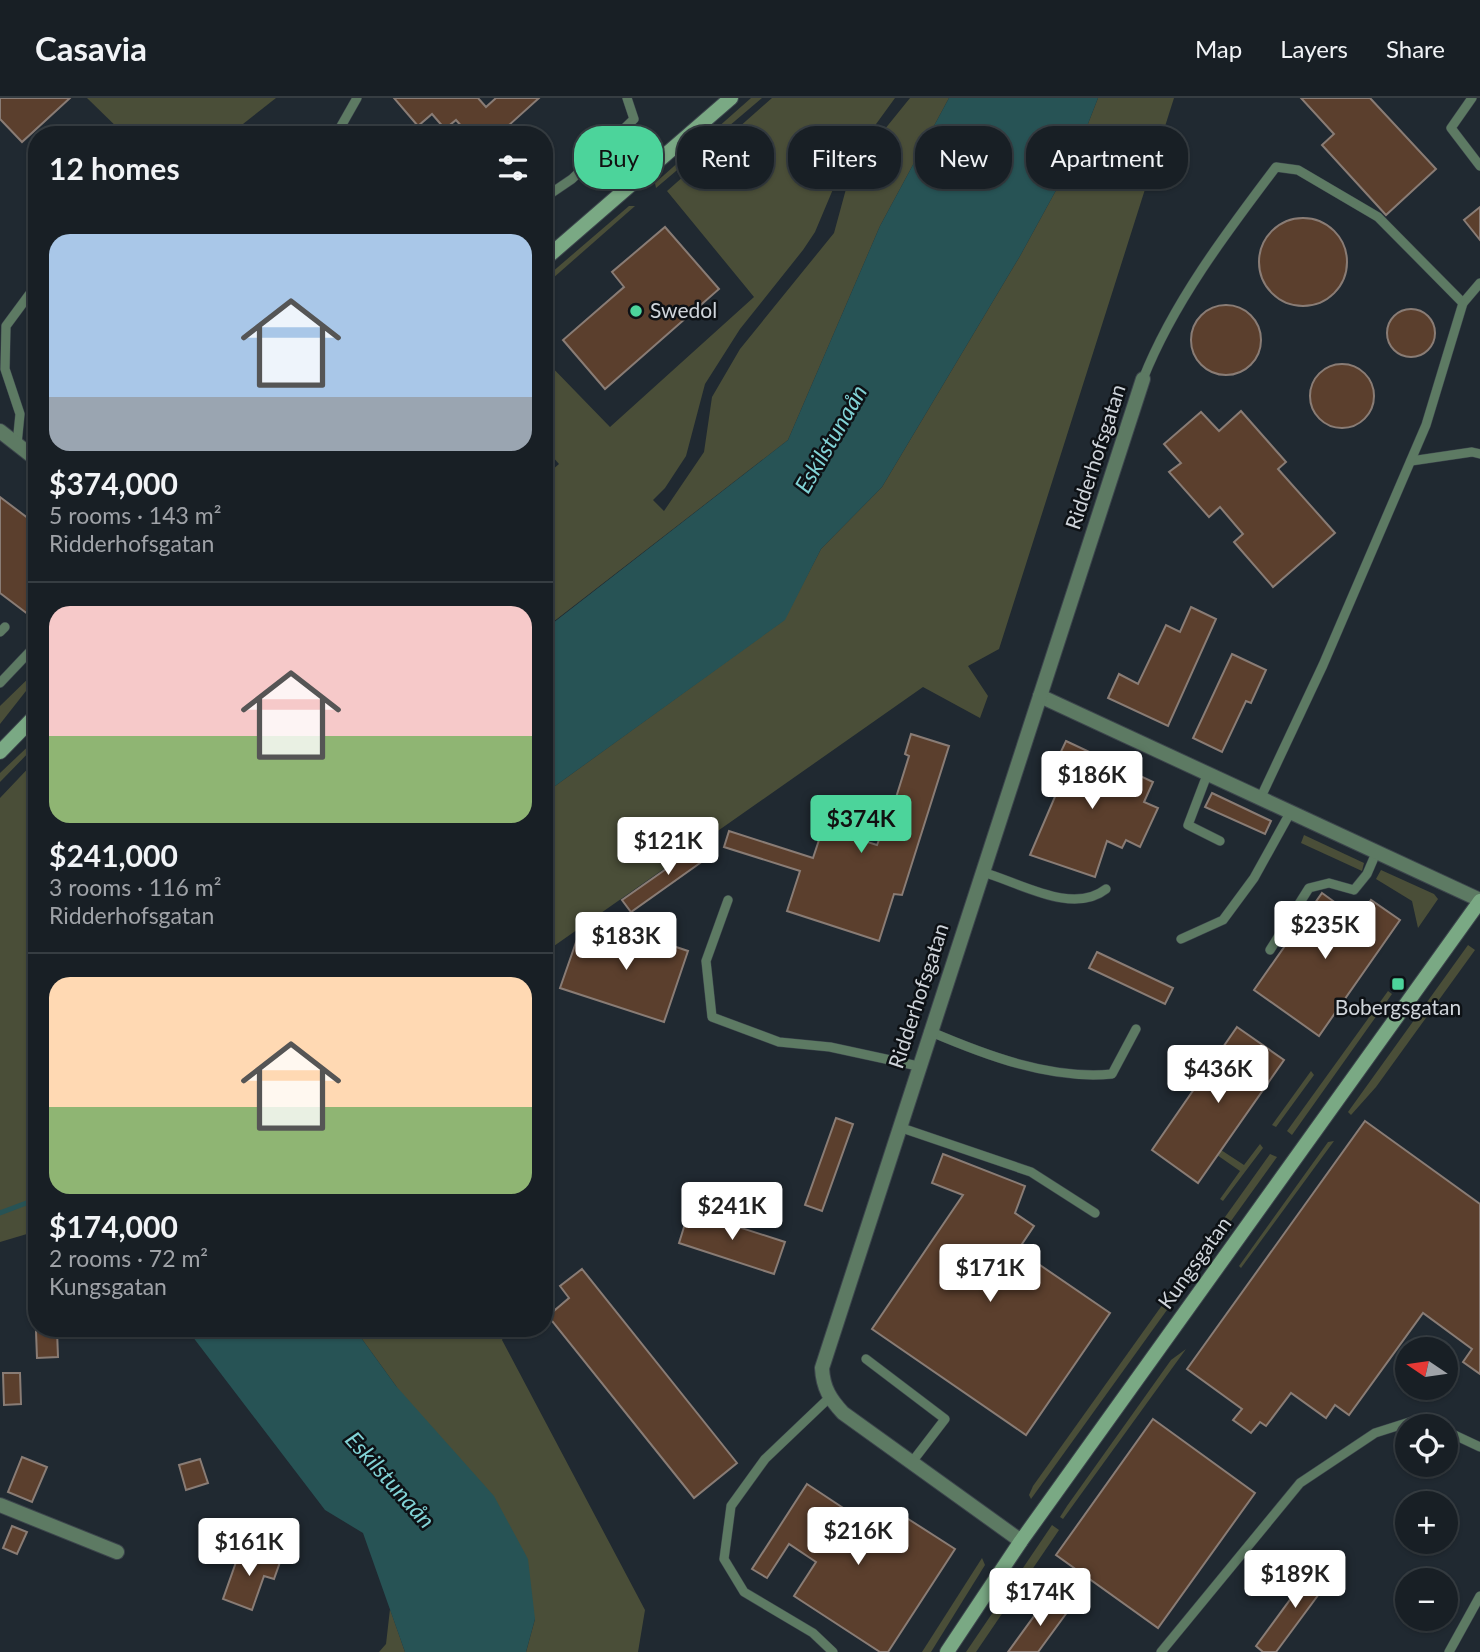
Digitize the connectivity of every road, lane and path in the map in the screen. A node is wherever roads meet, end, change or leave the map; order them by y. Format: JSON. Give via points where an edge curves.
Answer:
{"nodes":[{"id":1,"x":357,"y":98,"type":"edge"},
{"id":2,"x":627,"y":98,"type":"edge"},
{"id":3,"x":731,"y":98,"type":"edge"},
{"id":4,"x":1472,"y":98,"type":"edge"},
{"id":5,"x":341,"y":126,"type":"edge"},
{"id":6,"x":1480,"y":166,"type":"edge"},
{"id":7,"x":553,"y":192,"type":"edge"},
{"id":8,"x":553,"y":252,"type":"edge"},
{"id":9,"x":1480,"y":283,"type":"edge"},
{"id":10,"x":28,"y":296,"type":"edge"},
{"id":11,"x":1463,"y":303,"type":"junction"},
{"id":12,"x":1143,"y":379,"type":"joint"},
{"id":13,"x":0,"y":431,"type":"edge"},
{"id":14,"x":17,"y":444,"type":"junction"},
{"id":15,"x":28,"y":453,"type":"edge"},
{"id":16,"x":1480,"y":454,"type":"edge"},
{"id":17,"x":1411,"y":461,"type":"junction"},
{"id":18,"x":28,"y":653,"type":"edge"},
{"id":19,"x":0,"y":683,"type":"edge"},
{"id":20,"x":1040,"y":696,"type":"junction"},
{"id":21,"x":28,"y":723,"type":"edge"},
{"id":22,"x":0,"y":752,"type":"edge"},
{"id":23,"x":1207,"y":775,"type":"junction"},
{"id":24,"x":1260,"y":799,"type":"junction"},
{"id":25,"x":1290,"y":813,"type":"junction"},
{"id":26,"x":1220,"y":841,"type":"dead end"},
{"id":27,"x":1376,"y":853,"type":"junction"},
{"id":28,"x":982,"y":872,"type":"junction"},
{"id":29,"x":1106,"y":888,"type":"dead end"},
{"id":30,"x":728,"y":900,"type":"dead end"},
{"id":31,"x":1480,"y":901,"type":"edge"},
{"id":32,"x":1181,"y":939,"type":"dead end"},
{"id":33,"x":1270,"y":950,"type":"dead end"},
{"id":34,"x":1136,"y":1029,"type":"dead end"},
{"id":35,"x":929,"y":1031,"type":"junction"},
{"id":36,"x":918,"y":1066,"type":"junction"},
{"id":37,"x":899,"y":1127,"type":"junction"},
{"id":38,"x":1095,"y":1213,"type":"dead end"},
{"id":39,"x":866,"y":1359,"type":"dead end"},
{"id":40,"x":830,"y":1398,"type":"junction"},
{"id":41,"x":1395,"y":1427,"type":"edge"},
{"id":42,"x":1458,"y":1437,"type":"edge"},
{"id":43,"x":1480,"y":1447,"type":"edge"},
{"id":44,"x":912,"y":1462,"type":"junction"},
{"id":45,"x":0,"y":1505,"type":"edge"},
{"id":46,"x":1021,"y":1541,"type":"junction"},
{"id":47,"x":117,"y":1552,"type":"dead end"},
{"id":48,"x":1480,"y":1596,"type":"edge"},
{"id":49,"x":833,"y":1652,"type":"edge"},
{"id":50,"x":947,"y":1652,"type":"edge"},
{"id":51,"x":1161,"y":1652,"type":"edge"},
{"id":52,"x":1449,"y":1652,"type":"edge"}],
"edges":[{"from":1,"to":5,"type":"lane"},
{"from":2,"to":7,"type":"lane","via":[[634,119]]},
{"from":3,"to":8,"type":"main road"},
{"from":4,"to":6,"type":"lane","via":[[1451,128]]},
{"from":9,"to":11,"type":"lane"},
{"from":10,"to":14,"type":"lane","via":[[6,326],[5,369],[20,414]]},
{"from":11,"to":12,"type":"lane","via":[[1378,217],[1298,170],[1276,167],[1159,338]]},
{"from":11,"to":17,"type":"lane"},
{"from":12,"to":20,"type":"street","name":"Ridderhofsgatan"},
{"from":13,"to":14,"type":"street"},
{"from":14,"to":15,"type":"street"},
{"from":16,"to":17,"type":"lane"},
{"from":17,"to":24,"type":"lane"},
{"from":18,"to":19,"type":"lane"},
{"from":20,"to":23,"type":"street"},
{"from":20,"to":28,"type":"street","name":"Ridderhofsgatan"},
{"from":21,"to":22,"type":"main road"},
{"from":23,"to":24,"type":"street"},
{"from":23,"to":26,"type":"lane","via":[[1188,825]]},
{"from":24,"to":25,"type":"street"},
{"from":25,"to":27,"type":"street"},
{"from":25,"to":32,"type":"lane","via":[[1254,878],[1223,920]]},
{"from":27,"to":31,"type":"street"},
{"from":27,"to":33,"type":"lane","via":[[1354,890],[1329,883],[1309,888]]},
{"from":28,"to":29,"type":"lane","via":[[1060,899],[1097,895]]},
{"from":28,"to":35,"type":"street","name":"Ridderhofsgatan"},
{"from":30,"to":36,"type":"lane","via":[[705,961],[712,1017],[779,1042],[830,1047]]},
{"from":31,"to":46,"type":"main road","name":"Kungsgatan"},
{"from":34,"to":35,"type":"lane","via":[[1112,1074],[1083,1077],[998,1057]]},
{"from":35,"to":36,"type":"street","name":"Ridderhofsgatan"},
{"from":36,"to":37,"type":"street","name":"Ridderhofsgatan"},
{"from":37,"to":38,"type":"lane","via":[[1031,1172]]},
{"from":37,"to":40,"type":"street","name":"Ridderhofsgatan","via":[[825,1352],[822,1383]]},
{"from":39,"to":44,"type":"lane","via":[[945,1419]]},
{"from":40,"to":44,"type":"street","via":[[843,1413]]},
{"from":40,"to":49,"type":"lane","via":[[765,1460],[731,1506],[724,1559],[744,1592],[814,1633]]},
{"from":41,"to":51,"type":"lane","via":[[1375,1433],[1300,1483]]},
{"from":42,"to":43,"type":"lane"},
{"from":44,"to":46,"type":"street"},
{"from":45,"to":47,"type":"street"},
{"from":46,"to":50,"type":"main road","name":"Kungsgatan"},
{"from":48,"to":52,"type":"lane"}]}
